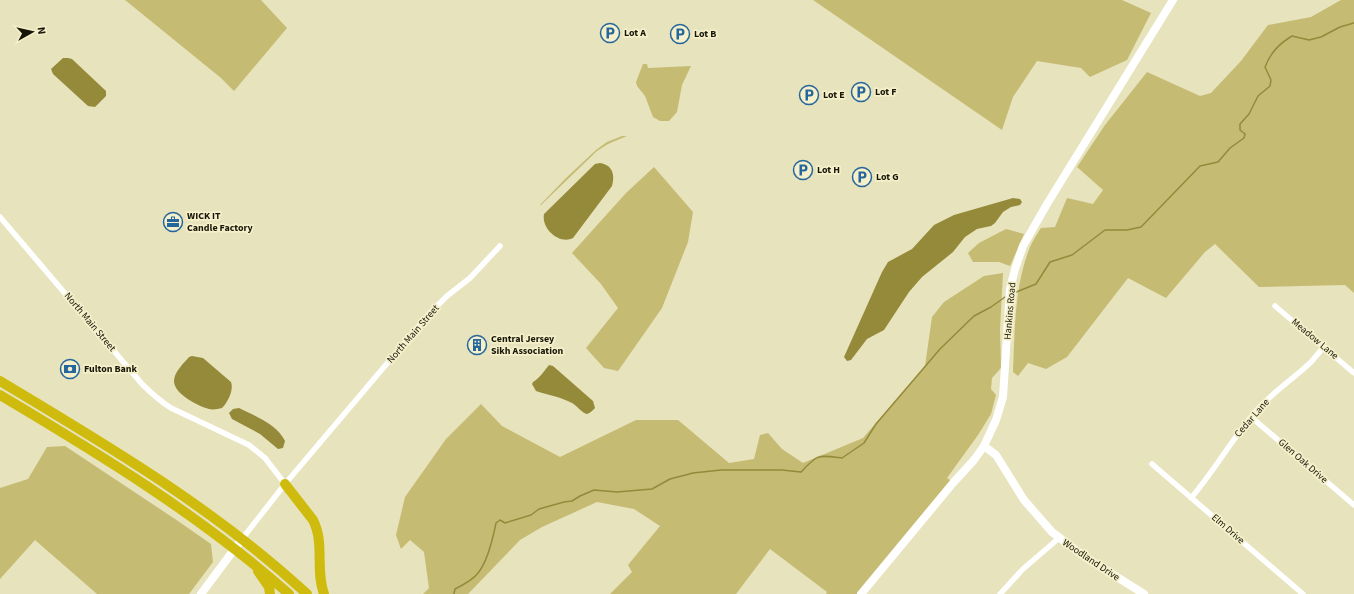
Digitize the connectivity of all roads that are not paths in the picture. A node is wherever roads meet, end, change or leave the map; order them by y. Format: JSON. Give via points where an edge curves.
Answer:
{"nodes":[{"id":1,"x":1173,"y":0,"type":"edge"},
{"id":2,"x":0,"y":217,"type":"edge"},
{"id":3,"x":500,"y":246,"type":"dead end"},
{"id":4,"x":1275,"y":306,"type":"dead end"},
{"id":5,"x":1324,"y":347,"type":"junction"},
{"id":6,"x":1354,"y":373,"type":"edge"},
{"id":7,"x":0,"y":381,"type":"edge"},
{"id":8,"x":0,"y":395,"type":"edge"},
{"id":9,"x":1251,"y":417,"type":"junction"},
{"id":10,"x":984,"y":446,"type":"junction"},
{"id":11,"x":1152,"y":464,"type":"dead end"},
{"id":12,"x":285,"y":484,"type":"junction"},
{"id":13,"x":1191,"y":498,"type":"junction"},
{"id":14,"x":1354,"y":505,"type":"edge"},
{"id":15,"x":1059,"y":538,"type":"junction"},
{"id":16,"x":242,"y":539,"type":"junction"},
{"id":17,"x":235,"y":549,"type":"junction"},
{"id":18,"x":252,"y":563,"type":"junction"},
{"id":19,"x":201,"y":594,"type":"edge"},
{"id":20,"x":270,"y":594,"type":"edge"},
{"id":21,"x":289,"y":594,"type":"edge"},
{"id":22,"x":307,"y":594,"type":"edge"},
{"id":23,"x":324,"y":594,"type":"edge"},
{"id":24,"x":861,"y":594,"type":"edge"},
{"id":25,"x":1000,"y":594,"type":"edge"},
{"id":26,"x":1144,"y":594,"type":"edge"},
{"id":27,"x":1303,"y":594,"type":"edge"}],
"edges":[{"from":1,"to":10,"type":"main road","name":"Hankins Road","via":[[1023,246],[1010,289],[1004,397]]},
{"from":2,"to":12,"type":"street","name":"North Main Street","via":[[151,393],[171,408],[249,445],[265,458]]},
{"from":3,"to":12,"type":"street","name":"North Main Street","via":[[470,278],[428,315]]},
{"from":4,"to":5,"type":"street","name":"Meadow Lane"},
{"from":5,"to":6,"type":"street","name":"Meadow Lane"},
{"from":5,"to":9,"type":"street","name":"Cedar Lane"},
{"from":7,"to":16,"type":"highway","via":[[139,466],[188,498]]},
{"from":8,"to":17,"type":"highway","via":[[146,484]]},
{"from":9,"to":13,"type":"street","name":"Cedar Lane"},
{"from":9,"to":14,"type":"street","name":"Glen Oak Drive"},
{"from":10,"to":15,"type":"main road","name":"Woodland Drive","via":[[996,455],[1024,500]]},
{"from":10,"to":24,"type":"main road","name":"Hankins Road"},
{"from":11,"to":13,"type":"street","name":"Elm Drive"},
{"from":12,"to":16,"type":"street","name":"North Main Street"},
{"from":12,"to":23,"type":"highway","via":[[316,527]]},
{"from":13,"to":27,"type":"street","name":"Elm Drive"},
{"from":15,"to":25,"type":"street"},
{"from":15,"to":26,"type":"main road","name":"Woodland Drive"},
{"from":16,"to":17,"type":"main road"},
{"from":16,"to":22,"type":"highway"},
{"from":17,"to":18,"type":"highway"},
{"from":17,"to":19,"type":"main road"},
{"from":18,"to":20,"type":"highway","via":[[269,587]]},
{"from":18,"to":21,"type":"highway"}]}
